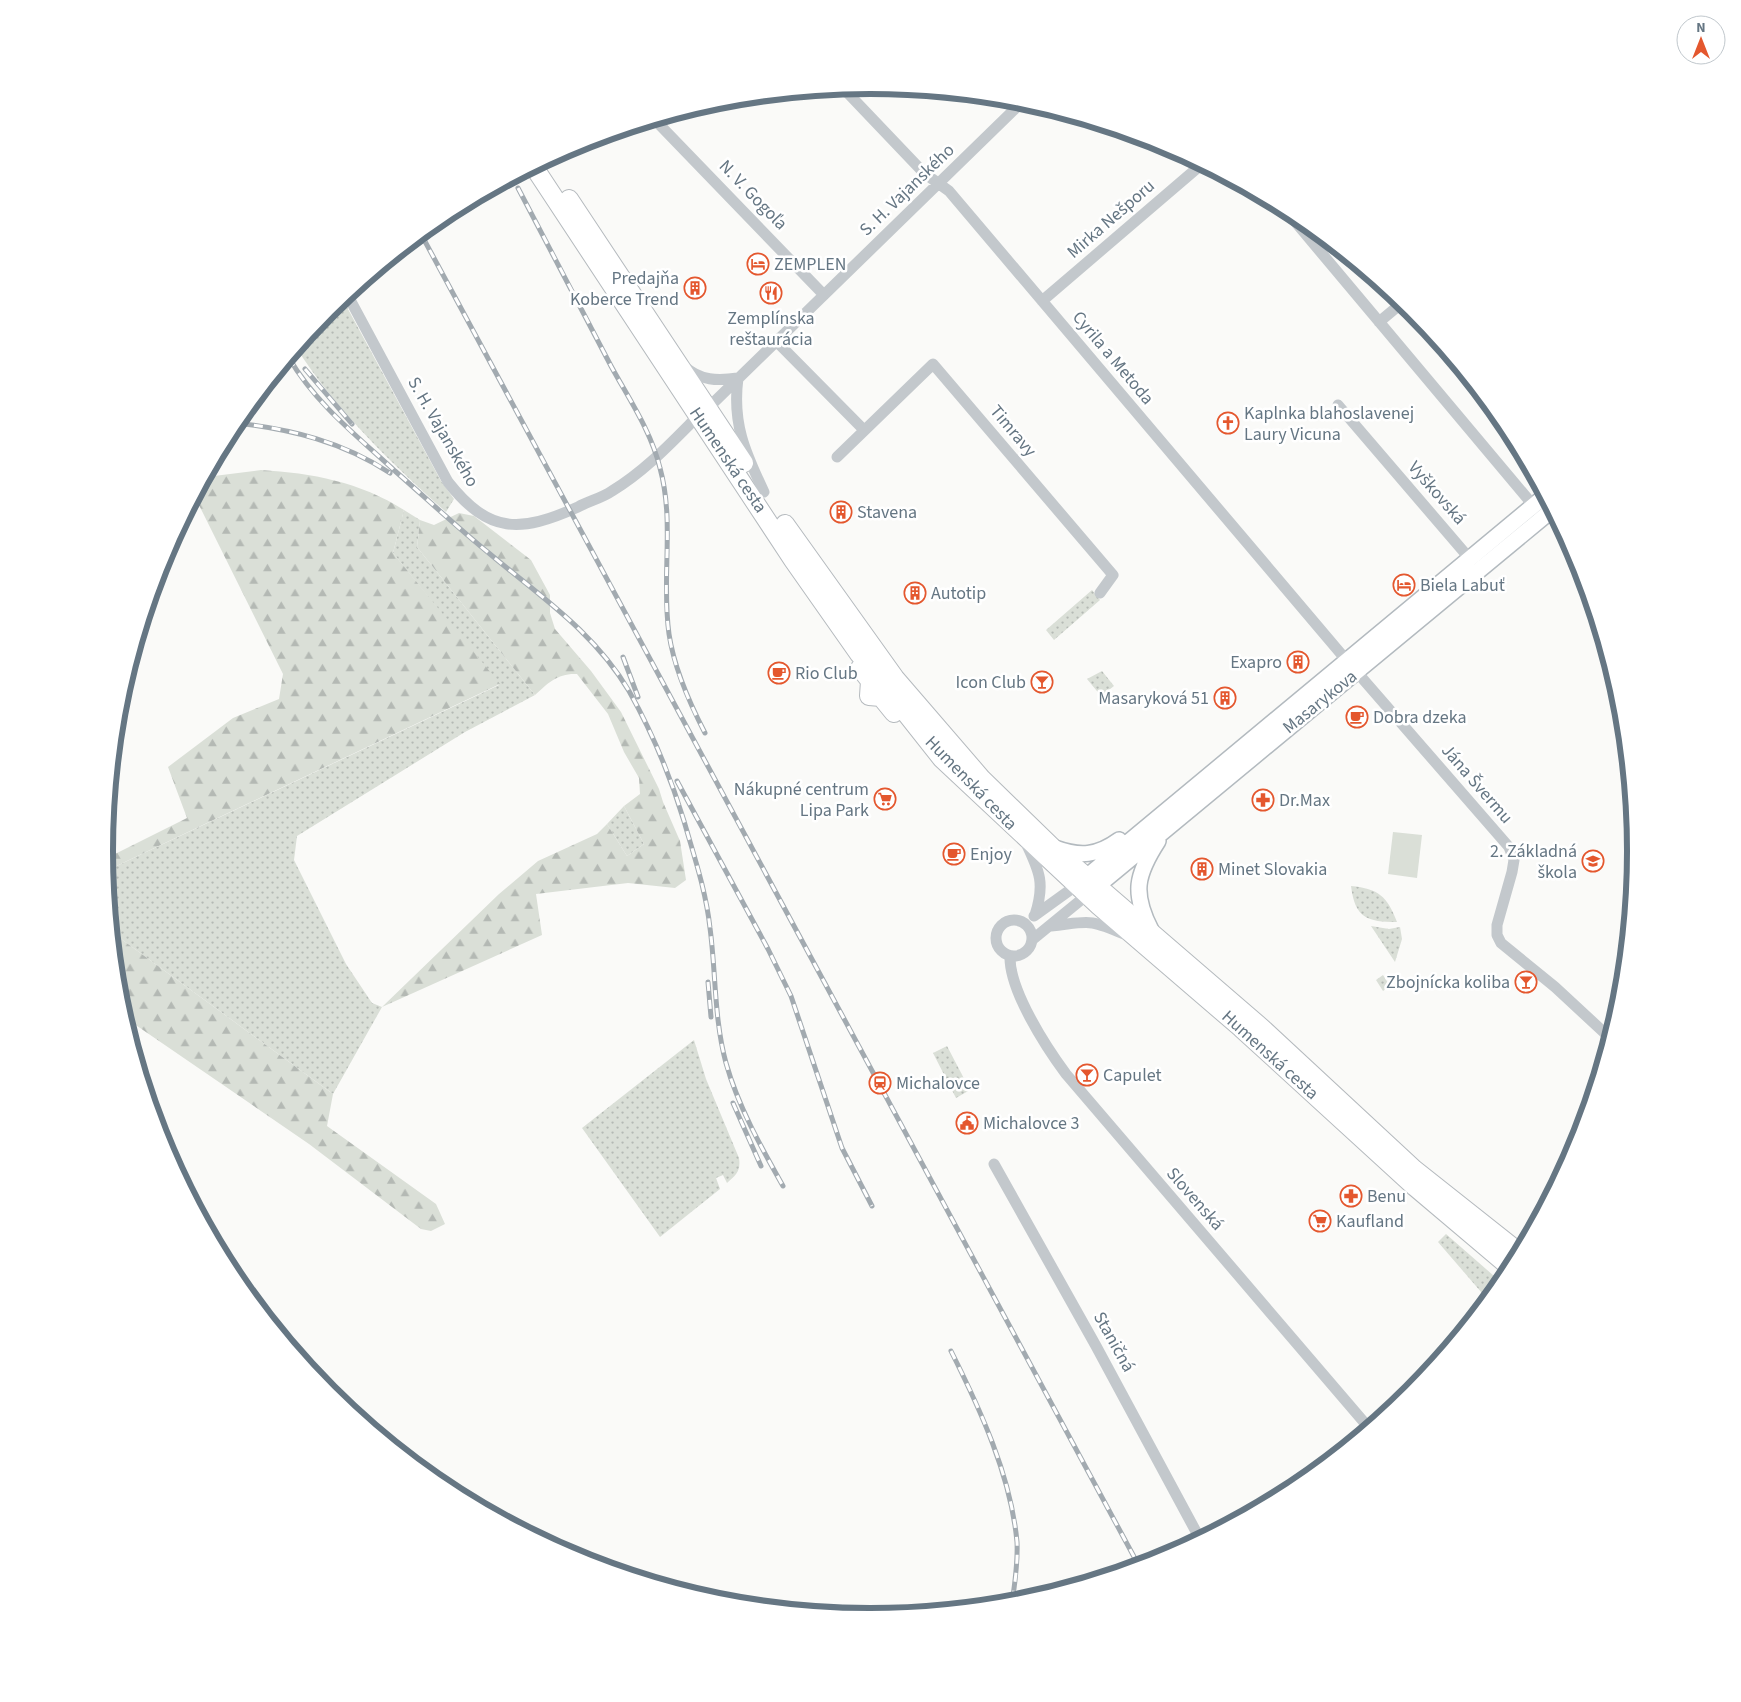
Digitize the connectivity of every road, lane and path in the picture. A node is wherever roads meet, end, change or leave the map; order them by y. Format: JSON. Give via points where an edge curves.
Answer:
{"nodes":[{"id":1,"x":849,"y":94,"type":"edge"},
{"id":2,"x":1016,"y":108,"type":"edge"},
{"id":3,"x":660,"y":124,"type":"edge"},
{"id":4,"x":548,"y":167,"type":"edge"},
{"id":5,"x":1197,"y":168,"type":"edge"},
{"id":6,"x":538,"y":171,"type":"edge"},
{"id":7,"x":938,"y":183,"type":"junction"},
{"id":8,"x":1300,"y":228,"type":"edge"},
{"id":9,"x":824,"y":295,"type":"junction"},
{"id":10,"x":351,"y":301,"type":"edge"},
{"id":11,"x":1042,"y":301,"type":"junction"},
{"id":12,"x":1397,"y":307,"type":"edge"},
{"id":13,"x":1379,"y":322,"type":"junction"},
{"id":14,"x":777,"y":342,"type":"junction"},
{"id":15,"x":670,"y":350,"type":"junction"},
{"id":16,"x":738,"y":378,"type":"junction"},
{"id":17,"x":1338,"y":405,"type":"dead end"},
{"id":18,"x":703,"y":412,"type":"junction"},
{"id":19,"x":864,"y":430,"type":"junction"},
{"id":20,"x":837,"y":458,"type":"dead end"},
{"id":21,"x":764,"y":492,"type":"junction"},
{"id":22,"x":1544,"y":507,"type":"edge"},
{"id":23,"x":1470,"y":559,"type":"junction"},
{"id":24,"x":1100,"y":593,"type":"dead end"},
{"id":25,"x":1441,"y":593,"type":"junction"},
{"id":26,"x":1352,"y":666,"type":"junction"},
{"id":27,"x":1149,"y":824,"type":"junction"},
{"id":28,"x":1167,"y":828,"type":"junction"},
{"id":29,"x":1022,"y":835,"type":"junction"},
{"id":30,"x":1052,"y":847,"type":"junction"},
{"id":31,"x":1087,"y":886,"type":"junction"},
{"id":32,"x":1036,"y":915,"type":"junction"},
{"id":33,"x":1023,"y":922,"type":"junction"},
{"id":34,"x":1051,"y":926,"type":"junction"},
{"id":35,"x":1146,"y":937,"type":"junction"},
{"id":36,"x":1032,"y":940,"type":"junction"},
{"id":37,"x":1010,"y":956,"type":"junction"},
{"id":38,"x":1605,"y":1033,"type":"edge"},
{"id":39,"x":994,"y":1164,"type":"dead end"},
{"id":40,"x":1514,"y":1249,"type":"edge"},
{"id":41,"x":1505,"y":1263,"type":"edge"},
{"id":42,"x":1365,"y":1424,"type":"edge"},
{"id":43,"x":1197,"y":1534,"type":"edge"}],
"edges":[{"from":1,"to":7,"type":"street","name":"Cyrila a Metoda","via":[[924,173]]},
{"from":2,"to":7,"type":"street","name":"S. H. Vajanského"},
{"from":3,"to":9,"type":"street","name":"N. V. Gogoľa"},
{"from":4,"to":15,"type":"main road","name":"Humenská cesta"},
{"from":5,"to":11,"type":"street","name":"Mirka Nešporu"},
{"from":6,"to":18,"type":"main road","name":"Humenská cesta"},
{"from":7,"to":9,"type":"street","name":"S. H. Vajanského"},
{"from":7,"to":11,"type":"street","name":"Cyrila a Metoda"},
{"from":8,"to":13,"type":"street"},
{"from":9,"to":14,"type":"street","name":"S. H. Vajanského"},
{"from":10,"to":18,"type":"street","name":"S. H. Vajanského","via":[[448,482],[465,504],[492,520],[526,525],[611,492],[657,457]]},
{"from":11,"to":26,"type":"street","name":"Cyrila a Metoda"},
{"from":12,"to":13,"type":"street"},
{"from":13,"to":22,"type":"street"},
{"from":14,"to":16,"type":"street","name":"S. H. Vajanského"},
{"from":14,"to":19,"type":"street"},
{"from":15,"to":16,"type":"street","via":[[694,374],[708,380]]},
{"from":15,"to":18,"type":"main road","name":"Humenská cesta"},
{"from":16,"to":18,"type":"street","name":"S. H. Vajanského"},
{"from":16,"to":21,"type":"street","via":[[738,427]]},
{"from":17,"to":23,"type":"street","name":"Vyškovská"},
{"from":18,"to":21,"type":"main road","name":"Humenská cesta"},
{"from":18,"to":29,"type":"main road","name":"Humenská cesta","via":[[793,560],[860,654],[858,667],[870,681],[869,696],[881,697],[896,715],[910,718],[942,759]]},
{"from":19,"to":20,"type":"street","name":"Timravy"},
{"from":19,"to":24,"type":"street","name":"Timravy","via":[[933,364],[1113,575]]},
{"from":21,"to":30,"type":"main road","name":"Humenská cesta","via":[[895,678],[982,779]]},
{"from":22,"to":23,"type":"main road","name":"Masarykova"},
{"from":22,"to":25,"type":"main road","name":"Masarykova"},
{"from":23,"to":25,"type":"main road","name":"Masarykova"},
{"from":25,"to":26,"type":"main road","name":"Masarykova"},
{"from":26,"to":27,"type":"main road","name":"Masarykova"},
{"from":26,"to":28,"type":"main road","name":"Masarykova"},
{"from":26,"to":38,"type":"street","name":"Jána Švermu","via":[[1509,847],[1514,860],[1497,925],[1501,944],[1555,987]]},
{"from":27,"to":30,"type":"main road","via":[[1097,853],[1071,854]]},
{"from":27,"to":31,"type":"main road","name":"Masarykova"},
{"from":28,"to":31,"type":"main road","name":"Masarykova"},
{"from":28,"to":35,"type":"main road","via":[[1143,865],[1139,882]]},
{"from":29,"to":31,"type":"main road","name":"Humenská cesta"},
{"from":29,"to":32,"type":"street","via":[[1041,879]]},
{"from":30,"to":31,"type":"main road","name":"Humenská cesta"},
{"from":31,"to":32,"type":"street"},
{"from":31,"to":34,"type":"street"},
{"from":31,"to":35,"type":"main road","name":"Humenská cesta"},
{"from":32,"to":33,"type":"street"},
{"from":33,"to":36,"type":"street","via":[[1031,932]]},
{"from":33,"to":37,"type":"street","via":[[1007,921],[997,932],[999,949]]},
{"from":34,"to":35,"type":"street","via":[[1093,922]]},
{"from":34,"to":36,"type":"street"},
{"from":35,"to":40,"type":"main road","name":"Humenská cesta","via":[[1262,1028],[1414,1169]]},
{"from":35,"to":41,"type":"main road","name":"Humenská cesta","via":[[1415,1187]]},
{"from":36,"to":37,"type":"street","via":[[1025,953]]},
{"from":37,"to":42,"type":"street","name":"Slovenská","via":[[1014,980],[1049,1050],[1082,1094]]},
{"from":39,"to":43,"type":"street","name":"Staničná"}]}
